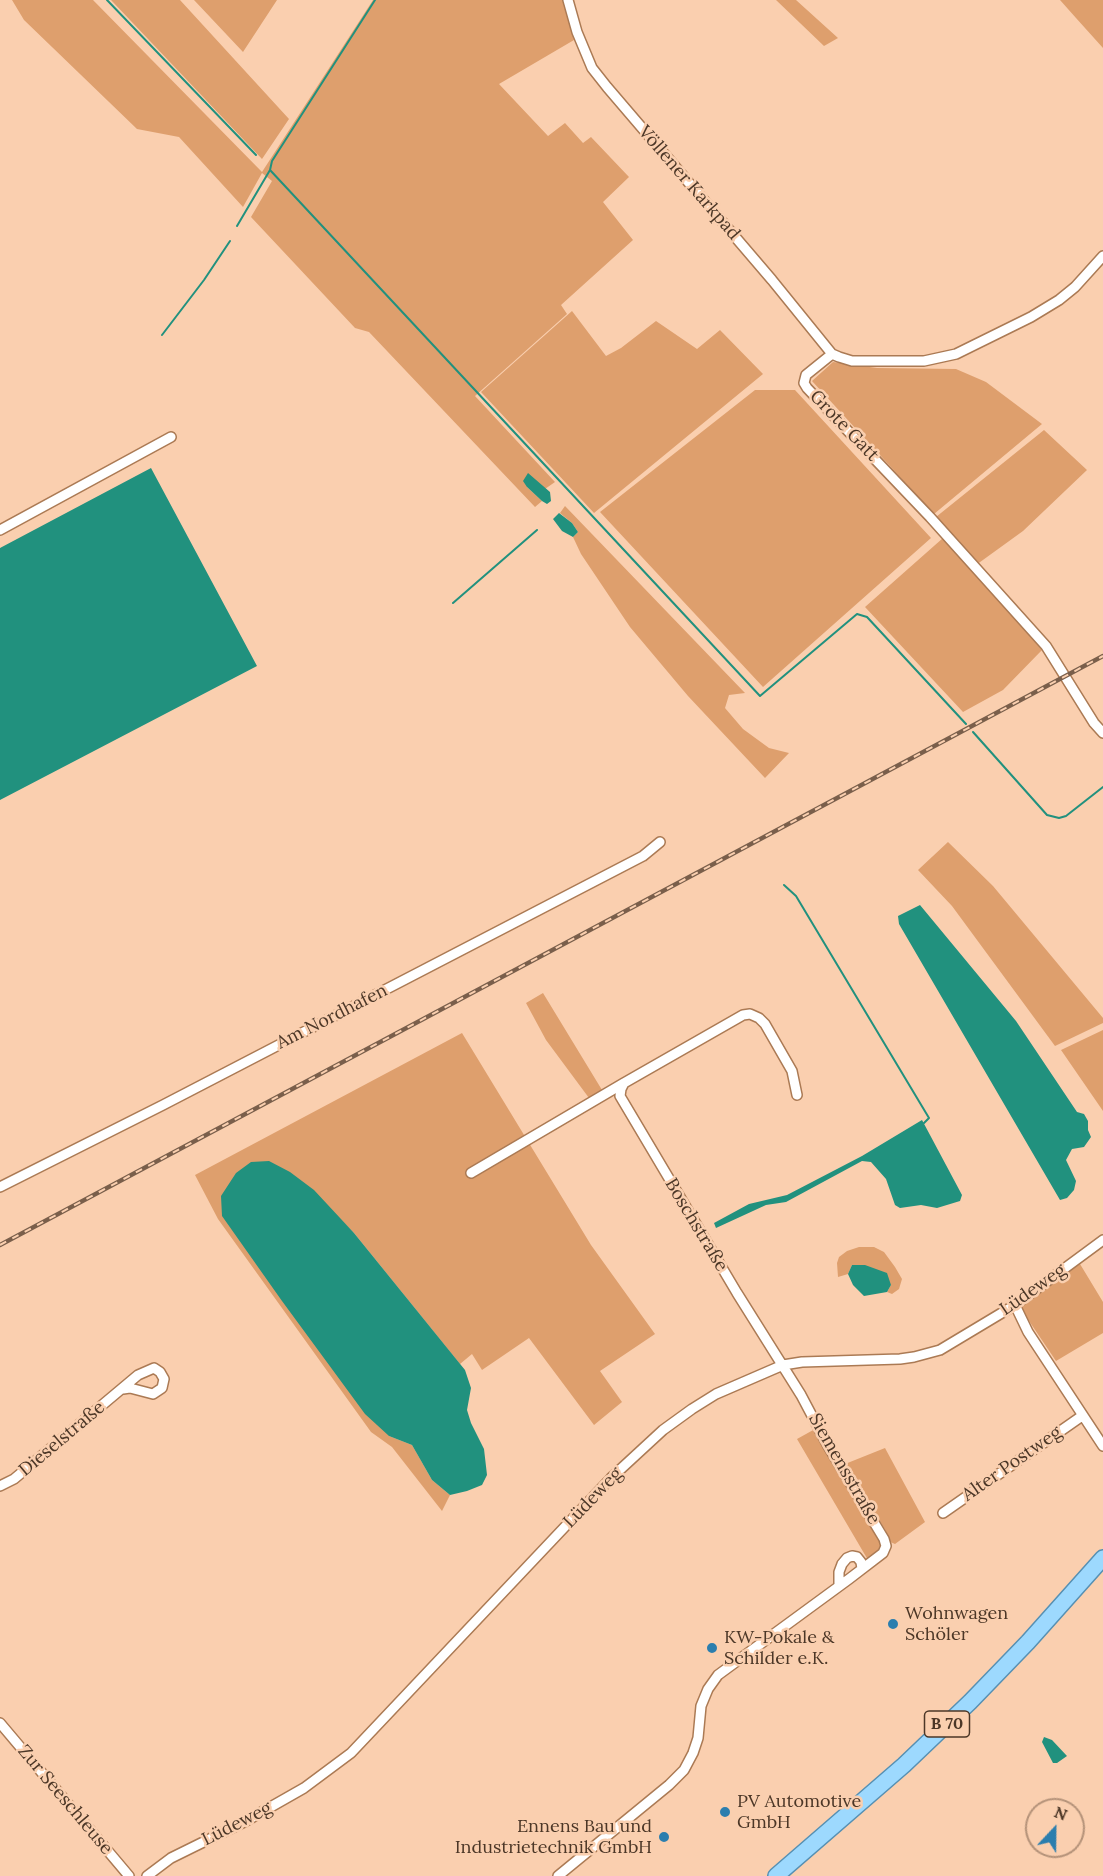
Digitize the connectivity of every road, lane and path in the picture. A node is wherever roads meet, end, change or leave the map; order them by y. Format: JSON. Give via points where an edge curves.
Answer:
{"nodes":[{"id":1,"x":568,"y":0,"type":"edge"},
{"id":2,"x":1103,"y":256,"type":"edge"},
{"id":3,"x":832,"y":354,"type":"junction"},
{"id":4,"x":171,"y":437,"type":"dead end"},
{"id":5,"x":0,"y":530,"type":"edge"},
{"id":6,"x":1103,"y":733,"type":"edge"},
{"id":7,"x":660,"y":842,"type":"dead end"},
{"id":8,"x":624,"y":1083,"type":"junction"},
{"id":9,"x":797,"y":1095,"type":"dead end"},
{"id":10,"x":471,"y":1173,"type":"dead end"},
{"id":11,"x":0,"y":1186,"type":"edge"},
{"id":12,"x":1103,"y":1240,"type":"edge"},
{"id":13,"x":1015,"y":1305,"type":"junction"},
{"id":14,"x":783,"y":1365,"type":"junction"},
{"id":15,"x":123,"y":1389,"type":"dead end"},
{"id":16,"x":1082,"y":1416,"type":"junction"},
{"id":17,"x":1103,"y":1446,"type":"edge"},
{"id":18,"x":0,"y":1486,"type":"edge"},
{"id":19,"x":943,"y":1513,"type":"dead end"},
{"id":20,"x":1103,"y":1558,"type":"edge"},
{"id":21,"x":862,"y":1569,"type":"junction"},
{"id":22,"x":839,"y":1585,"type":"junction"},
{"id":23,"x":0,"y":1723,"type":"edge"},
{"id":24,"x":129,"y":1876,"type":"edge"},
{"id":25,"x":147,"y":1876,"type":"edge"},
{"id":26,"x":558,"y":1876,"type":"edge"},
{"id":27,"x":776,"y":1876,"type":"edge"}],
"edges":[{"from":1,"to":3,"type":"street","name":"Völlener Karkpad","via":[[592,68]]},
{"from":2,"to":3,"type":"street","via":[[1059,300],[956,354],[924,361],[852,361]]},
{"from":3,"to":6,"type":"street","name":"Grote Gatt","via":[[806,375],[807,388],[1046,646]]},
{"from":4,"to":5,"type":"street"},
{"from":7,"to":11,"type":"street","name":"Am Nordhafen","via":[[644,856]]},
{"from":8,"to":9,"type":"street","via":[[750,1014],[765,1024],[792,1071]]},
{"from":8,"to":10,"type":"street"},
{"from":8,"to":14,"type":"street","name":"Boschstraße","via":[[620,1096]]},
{"from":12,"to":13,"type":"street","name":"Lüdeweg"},
{"from":13,"to":14,"type":"street","name":"Lüdeweg","via":[[928,1354]]},
{"from":13,"to":16,"type":"street"},
{"from":14,"to":21,"type":"street","name":"Siemensstraße","via":[[884,1539],[883,1553]]},
{"from":14,"to":25,"type":"street","name":"Lüdeweg","via":[[716,1394],[637,1452],[351,1753],[304,1788],[171,1858]]},
{"from":15,"to":18,"type":"street","name":"Dieselstraße","via":[[14,1479]]},
{"from":16,"to":17,"type":"street"},
{"from":16,"to":19,"type":"street","name":"Alter Postweg"},
{"from":20,"to":27,"type":"main road","number":"B 70","via":[[970,1702]]},
{"from":21,"to":22,"type":"street","name":"Siemensstraße"},
{"from":21,"to":22,"type":"street","via":[[857,1557],[847,1558],[839,1572]]},
{"from":22,"to":26,"type":"street","name":"Siemensstraße","via":[[718,1675],[701,1706],[698,1738],[684,1770]]},
{"from":23,"to":24,"type":"street","name":"Zur Seeschleuse"}]}
